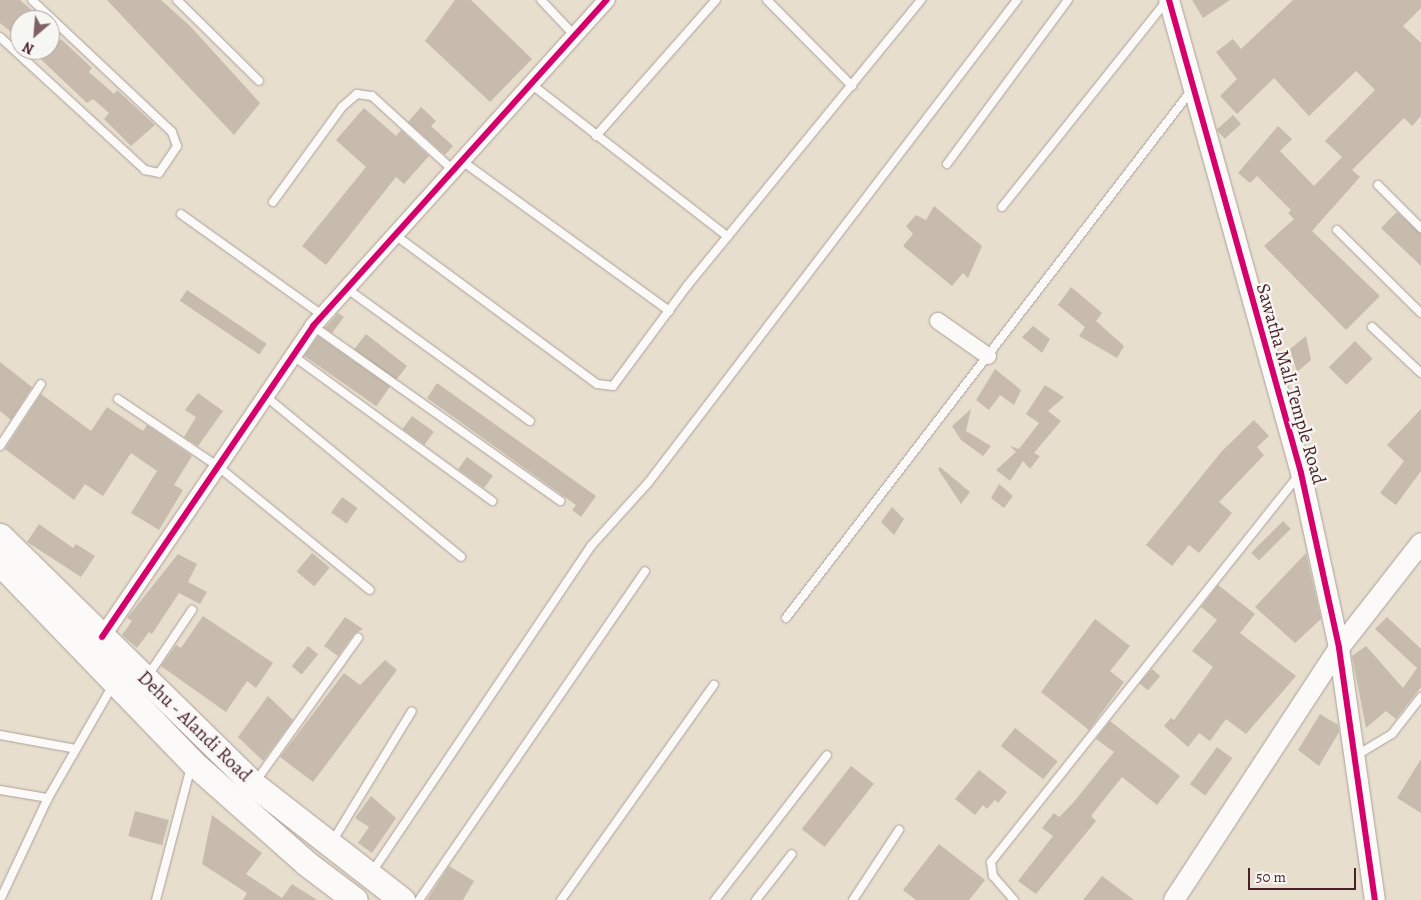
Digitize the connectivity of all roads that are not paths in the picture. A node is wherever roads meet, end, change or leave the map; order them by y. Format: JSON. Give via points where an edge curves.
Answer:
{"nodes":[{"id":1,"x":32,"y":0,"type":"edge"},
{"id":2,"x":177,"y":0,"type":"edge"},
{"id":3,"x":541,"y":0,"type":"edge"},
{"id":4,"x":608,"y":0,"type":"edge"},
{"id":5,"x":716,"y":0,"type":"edge"},
{"id":6,"x":768,"y":0,"type":"edge"},
{"id":7,"x":921,"y":0,"type":"edge"},
{"id":8,"x":1017,"y":0,"type":"edge"},
{"id":9,"x":1068,"y":0,"type":"edge"},
{"id":10,"x":1168,"y":0,"type":"edge"},
{"id":11,"x":575,"y":36,"type":"junction"},
{"id":12,"x":0,"y":37,"type":"edge"},
{"id":13,"x":259,"y":81,"type":"dead end"},
{"id":14,"x":531,"y":84,"type":"junction"},
{"id":15,"x":852,"y":86,"type":"junction"},
{"id":16,"x":1191,"y":91,"type":"junction"},
{"id":17,"x":596,"y":136,"type":"junction"},
{"id":18,"x":947,"y":164,"type":"dead end"},
{"id":19,"x":458,"y":165,"type":"junction"},
{"id":20,"x":1378,"y":185,"type":"dead end"},
{"id":21,"x":273,"y":202,"type":"dead end"},
{"id":22,"x":1002,"y":207,"type":"dead end"},
{"id":23,"x":181,"y":214,"type":"dead end"},
{"id":24,"x":1421,"y":228,"type":"edge"},
{"id":25,"x":1337,"y":230,"type":"dead end"},
{"id":26,"x":395,"y":234,"type":"junction"},
{"id":27,"x":728,"y":237,"type":"junction"},
{"id":28,"x":346,"y":288,"type":"junction"},
{"id":29,"x":669,"y":311,"type":"junction"},
{"id":30,"x":1421,"y":313,"type":"edge"},
{"id":31,"x":317,"y":320,"type":"junction"},
{"id":32,"x":938,"y":321,"type":"dead end"},
{"id":33,"x":1372,"y":328,"type":"dead end"},
{"id":34,"x":291,"y":354,"type":"junction"},
{"id":35,"x":988,"y":356,"type":"junction"},
{"id":36,"x":1421,"y":373,"type":"edge"},
{"id":37,"x":41,"y":384,"type":"dead end"},
{"id":38,"x":263,"y":394,"type":"junction"},
{"id":39,"x":118,"y":398,"type":"dead end"},
{"id":40,"x":530,"y":421,"type":"dead end"},
{"id":41,"x":0,"y":446,"type":"edge"},
{"id":42,"x":216,"y":465,"type":"junction"},
{"id":43,"x":1301,"y":473,"type":"junction"},
{"id":44,"x":492,"y":501,"type":"dead end"},
{"id":45,"x":560,"y":502,"type":"dead end"},
{"id":46,"x":0,"y":536,"type":"edge"},
{"id":47,"x":1421,"y":543,"type":"edge"},
{"id":48,"x":462,"y":557,"type":"dead end"},
{"id":49,"x":0,"y":563,"type":"edge"},
{"id":50,"x":645,"y":571,"type":"dead end"},
{"id":51,"x":370,"y":590,"type":"dead end"},
{"id":52,"x":192,"y":610,"type":"dead end"},
{"id":53,"x":786,"y":618,"type":"dead end"},
{"id":54,"x":358,"y":638,"type":"dead end"},
{"id":55,"x":97,"y":646,"type":"junction"},
{"id":56,"x":1339,"y":648,"type":"junction"},
{"id":57,"x":121,"y":671,"type":"junction"},
{"id":58,"x":144,"y":680,"type":"junction"},
{"id":59,"x":714,"y":685,"type":"dead end"},
{"id":60,"x":1421,"y":697,"type":"edge"},
{"id":61,"x":412,"y":711,"type":"dead end"},
{"id":62,"x":0,"y":735,"type":"edge"},
{"id":63,"x":76,"y":749,"type":"junction"},
{"id":64,"x":827,"y":755,"type":"dead end"},
{"id":65,"x":1354,"y":756,"type":"junction"},
{"id":66,"x":192,"y":762,"type":"junction"},
{"id":67,"x":254,"y":784,"type":"junction"},
{"id":68,"x":0,"y":790,"type":"edge"},
{"id":69,"x":48,"y":798,"type":"junction"},
{"id":70,"x":899,"y":830,"type":"dead end"},
{"id":71,"x":330,"y":846,"type":"junction"},
{"id":72,"x":792,"y":854,"type":"dead end"},
{"id":73,"x":370,"y":876,"type":"junction"},
{"id":74,"x":0,"y":900,"type":"edge"},
{"id":75,"x":156,"y":900,"type":"edge"},
{"id":76,"x":355,"y":900,"type":"edge"},
{"id":77,"x":402,"y":900,"type":"edge"},
{"id":78,"x":419,"y":900,"type":"edge"},
{"id":79,"x":562,"y":900,"type":"edge"},
{"id":80,"x":715,"y":900,"type":"edge"},
{"id":81,"x":756,"y":900,"type":"edge"},
{"id":82,"x":853,"y":900,"type":"edge"},
{"id":83,"x":1014,"y":900,"type":"edge"},
{"id":84,"x":1174,"y":900,"type":"edge"},
{"id":85,"x":1375,"y":900,"type":"edge"}],
"edges":[{"from":1,"to":12,"type":"lane","via":[[172,132],[177,146],[159,173],[145,170]]},
{"from":2,"to":13,"type":"lane"},
{"from":3,"to":11,"type":"lane"},
{"from":4,"to":11,"type":"street"},
{"from":5,"to":17,"type":"lane"},
{"from":6,"to":15,"type":"lane"},
{"from":7,"to":15,"type":"lane"},
{"from":8,"to":73,"type":"lane","via":[[648,483],[591,546]]},
{"from":9,"to":18,"type":"lane"},
{"from":10,"to":16,"type":"street","name":"Sawatha Mali Temple Road"},
{"from":10,"to":22,"type":"lane"},
{"from":11,"to":14,"type":"street"},
{"from":14,"to":17,"type":"lane"},
{"from":14,"to":19,"type":"street"},
{"from":15,"to":27,"type":"lane"},
{"from":16,"to":35,"type":"lane"},
{"from":16,"to":43,"type":"street","name":"Sawatha Mali Temple Road"},
{"from":17,"to":27,"type":"lane"},
{"from":19,"to":21,"type":"lane","via":[[372,96],[357,94],[342,107]]},
{"from":19,"to":26,"type":"street"},
{"from":19,"to":29,"type":"lane"},
{"from":20,"to":24,"type":"lane"},
{"from":23,"to":31,"type":"lane"},
{"from":25,"to":30,"type":"lane"},
{"from":26,"to":28,"type":"street"},
{"from":26,"to":29,"type":"lane","via":[[606,388],[620,378]]},
{"from":27,"to":29,"type":"lane"},
{"from":28,"to":31,"type":"street"},
{"from":28,"to":40,"type":"lane"},
{"from":31,"to":34,"type":"street"},
{"from":31,"to":45,"type":"lane"},
{"from":32,"to":35,"type":"street"},
{"from":33,"to":36,"type":"lane"},
{"from":34,"to":38,"type":"street"},
{"from":34,"to":44,"type":"lane"},
{"from":35,"to":53,"type":"lane"},
{"from":37,"to":41,"type":"lane"},
{"from":38,"to":42,"type":"street"},
{"from":38,"to":48,"type":"lane"},
{"from":39,"to":42,"type":"lane"},
{"from":42,"to":51,"type":"lane"},
{"from":42,"to":55,"type":"street"},
{"from":43,"to":56,"type":"street","name":"Sawatha Mali Temple Road"},
{"from":43,"to":83,"type":"lane","via":[[991,862],[993,876]]},
{"from":46,"to":55,"type":"main road","name":"Dehu - Alandi Road"},
{"from":47,"to":56,"type":"street"},
{"from":49,"to":55,"type":"main road","name":"Dehu - Alandi Road"},
{"from":50,"to":78,"type":"lane"},
{"from":52,"to":58,"type":"lane"},
{"from":54,"to":67,"type":"lane"},
{"from":55,"to":57,"type":"main road","name":"Dehu - Alandi Road"},
{"from":56,"to":65,"type":"street","name":"Sawatha Mali Temple Road"},
{"from":56,"to":84,"type":"street"},
{"from":57,"to":58,"type":"main road","name":"Dehu - Alandi Road"},
{"from":57,"to":63,"type":"lane"},
{"from":57,"to":66,"type":"main road","name":"Dehu - Alandi Road"},
{"from":58,"to":67,"type":"main road","name":"Dehu - Alandi Road"},
{"from":59,"to":79,"type":"lane"},
{"from":60,"to":65,"type":"lane","via":[[1392,734]]},
{"from":61,"to":71,"type":"lane"},
{"from":62,"to":63,"type":"lane"},
{"from":63,"to":69,"type":"lane"},
{"from":64,"to":80,"type":"lane"},
{"from":65,"to":85,"type":"street","name":"Sawatha Mali Temple Road"},
{"from":66,"to":75,"type":"lane"},
{"from":66,"to":76,"type":"main road","name":"Dehu - Alandi Road","via":[[306,864]]},
{"from":67,"to":71,"type":"main road","name":"Dehu - Alandi Road"},
{"from":68,"to":69,"type":"lane"},
{"from":69,"to":74,"type":"lane"},
{"from":70,"to":82,"type":"lane"},
{"from":71,"to":73,"type":"main road","name":"Dehu - Alandi Road"},
{"from":72,"to":81,"type":"lane"},
{"from":73,"to":77,"type":"main road","name":"Dehu - Alandi Road"}]}
